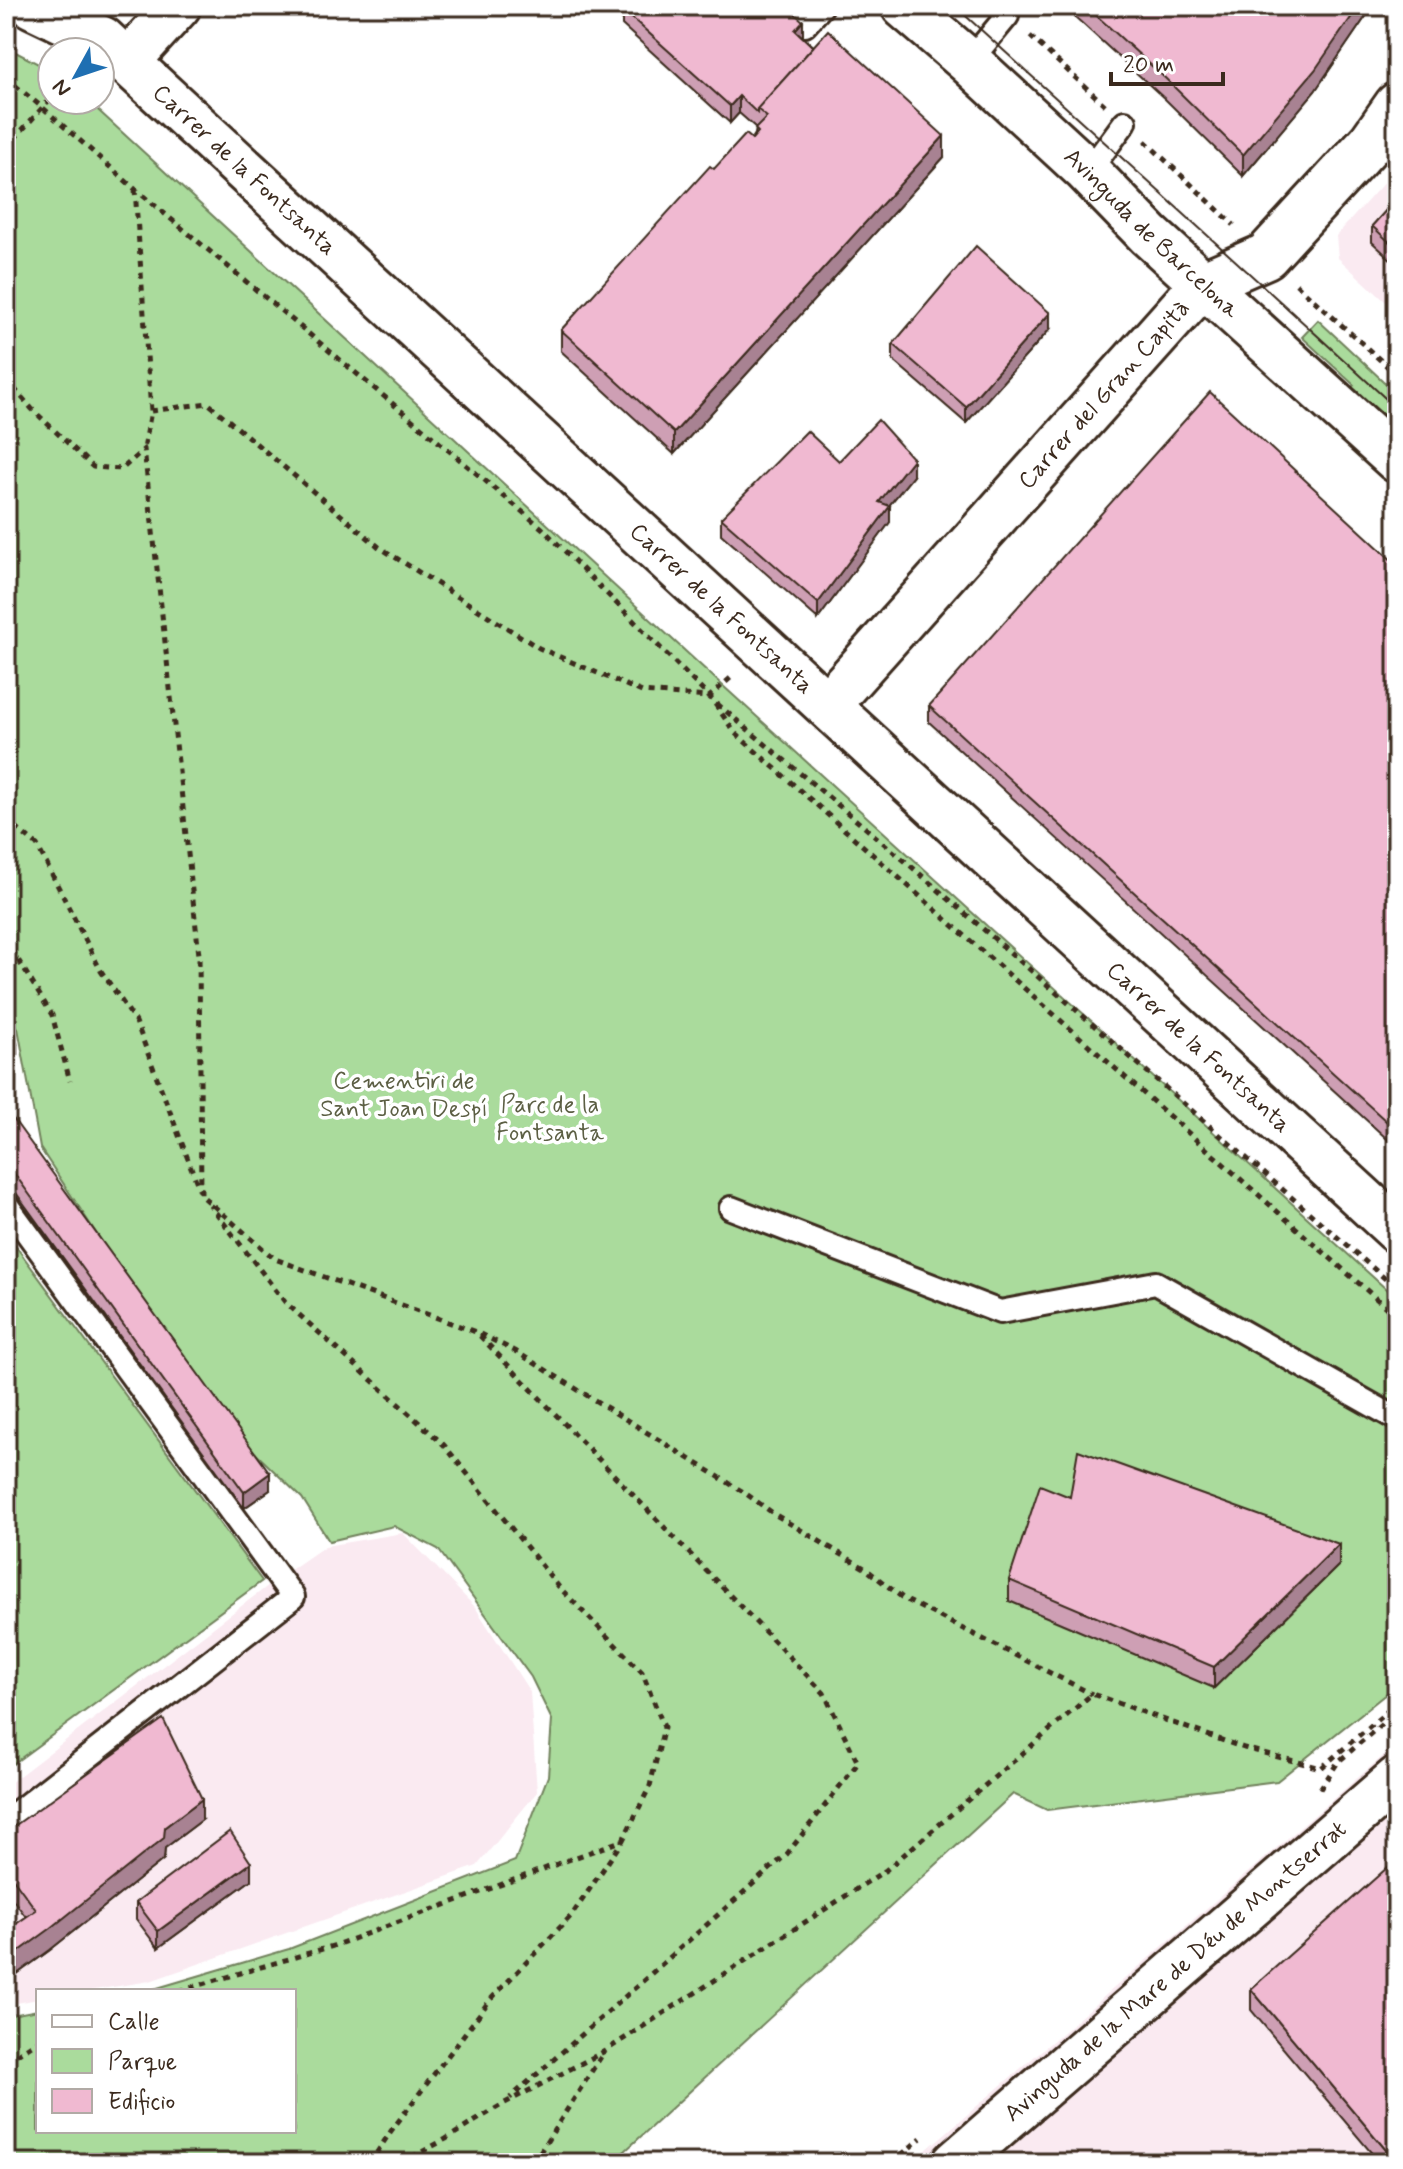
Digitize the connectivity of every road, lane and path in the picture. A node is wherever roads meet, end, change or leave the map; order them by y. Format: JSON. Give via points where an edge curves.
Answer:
{"nodes":[{"id":1,"x":33,"y":6,"type":"edge"},
{"id":2,"x":178,"y":6,"type":"edge"},
{"id":3,"x":777,"y":6,"type":"edge"},
{"id":4,"x":822,"y":6,"type":"edge"},
{"id":5,"x":904,"y":6,"type":"edge"},
{"id":6,"x":1007,"y":16,"type":"joint"},
{"id":7,"x":127,"y":62,"type":"junction"},
{"id":8,"x":969,"y":62,"type":"junction"},
{"id":9,"x":6,"y":78,"type":"edge"},
{"id":10,"x":36,"y":102,"type":"edge"},
{"id":11,"x":1397,"y":105,"type":"edge"},
{"id":12,"x":36,"y":116,"type":"edge"},
{"id":13,"x":52,"y":116,"type":"edge"},
{"id":14,"x":1125,"y":122,"type":"junction"},
{"id":15,"x":6,"y":148,"type":"edge"},
{"id":16,"x":1085,"y":169,"type":"junction"},
{"id":17,"x":135,"y":189,"type":"junction"},
{"id":18,"x":1266,"y":256,"type":"junction"},
{"id":19,"x":1204,"y":283,"type":"junction"},
{"id":20,"x":1397,"y":375,"type":"edge"},
{"id":21,"x":6,"y":379,"type":"edge"},
{"id":22,"x":151,"y":411,"type":"junction"},
{"id":23,"x":144,"y":449,"type":"junction"},
{"id":24,"x":1397,"y":460,"type":"edge"},
{"id":25,"x":709,"y":697,"type":"junction"},
{"id":26,"x":827,"y":705,"type":"junction"},
{"id":27,"x":6,"y":820,"type":"edge"},
{"id":28,"x":6,"y":940,"type":"edge"},
{"id":29,"x":6,"y":954,"type":"edge"},
{"id":30,"x":19,"y":961,"type":"junction"},
{"id":31,"x":70,"y":1081,"type":"dead end"},
{"id":32,"x":201,"y":1195,"type":"junction"},
{"id":33,"x":6,"y":1204,"type":"edge"},
{"id":34,"x":731,"y":1208,"type":"dead end"},
{"id":35,"x":1397,"y":1230,"type":"edge"},
{"id":36,"x":1397,"y":1289,"type":"edge"},
{"id":37,"x":1397,"y":1317,"type":"edge"},
{"id":38,"x":476,"y":1332,"type":"junction"},
{"id":39,"x":1397,"y":1419,"type":"edge"},
{"id":40,"x":1092,"y":1694,"type":"junction"},
{"id":41,"x":1397,"y":1703,"type":"edge"},
{"id":42,"x":1397,"y":1779,"type":"edge"},
{"id":43,"x":6,"y":1821,"type":"edge"},
{"id":44,"x":623,"y":1840,"type":"junction"},
{"id":45,"x":186,"y":1989,"type":"edge"},
{"id":46,"x":36,"y":2042,"type":"edge"},
{"id":47,"x":605,"y":2051,"type":"junction"},
{"id":48,"x":6,"y":2061,"type":"edge"},
{"id":49,"x":503,"y":2104,"type":"junction"},
{"id":50,"x":370,"y":2163,"type":"edge"},
{"id":51,"x":401,"y":2163,"type":"edge"},
{"id":52,"x":533,"y":2163,"type":"edge"},
{"id":53,"x":955,"y":2163,"type":"edge"}],
"edges":[{"from":1,"to":7,"type":"street","name":"Carrer de la Fontsanta","via":[[102,39]]},
{"from":2,"to":7,"type":"street"},
{"from":3,"to":4,"type":"lane","via":[[797,25],[805,25]]},
{"from":5,"to":8,"type":"street","name":"Avinguda de Barcelona"},
{"from":6,"to":8,"type":"lane"},
{"from":6,"to":14,"type":"path"},
{"from":7,"to":26,"type":"street","name":"Carrer de la Fontsanta"},
{"from":8,"to":16,"type":"street","name":"Avinguda de Barcelona"},
{"from":9,"to":10,"type":"path"},
{"from":11,"to":18,"type":"street","name":"Carrer del Gran Capità","via":[[1371,142]]},
{"from":12,"to":15,"type":"path"},
{"from":13,"to":17,"type":"path"},
{"from":14,"to":16,"type":"lane"},
{"from":14,"to":18,"type":"path"},
{"from":16,"to":19,"type":"street","name":"Avinguda de Barcelona"},
{"from":17,"to":22,"type":"path"},
{"from":17,"to":25,"type":"path","via":[[542,528]]},
{"from":18,"to":19,"type":"street","name":"Carrer del Gran Capità"},
{"from":18,"to":20,"type":"path"},
{"from":19,"to":24,"type":"street","name":"Avinguda de Barcelona"},
{"from":19,"to":26,"type":"street","name":"Carrer del Gran Capità"},
{"from":21,"to":23,"type":"path","via":[[93,467],[122,469]]},
{"from":22,"to":23,"type":"path"},
{"from":22,"to":25,"type":"path","via":[[208,403],[379,547],[539,648],[642,692]]},
{"from":23,"to":32,"type":"path","via":[[199,955]]},
{"from":25,"to":36,"type":"path"},
{"from":25,"to":37,"type":"path","via":[[735,733]]},
{"from":26,"to":35,"type":"street","name":"Carrer de la Fontsanta"},
{"from":27,"to":32,"type":"path","via":[[37,845],[101,971],[136,1022]]},
{"from":28,"to":30,"type":"path"},
{"from":29,"to":30,"type":"path"},
{"from":30,"to":31,"type":"path","via":[[52,1015]]},
{"from":32,"to":38,"type":"path","via":[[275,1259]]},
{"from":32,"to":44,"type":"path","via":[[285,1302],[444,1445],[559,1587],[642,1672],[664,1727],[650,1786]]},
{"from":33,"to":43,"type":"lane","via":[[293,1597]]},
{"from":34,"to":39,"type":"lane","via":[[1000,1312],[1156,1283]]},
{"from":38,"to":40,"type":"path","via":[[745,1493],[904,1599]]},
{"from":38,"to":49,"type":"path","via":[[824,1693],[858,1763],[787,1854]]},
{"from":40,"to":41,"type":"path","via":[[1244,1748],[1321,1768]]},
{"from":40,"to":47,"type":"path","via":[[886,1870]]},
{"from":42,"to":53,"type":"street","name":"Avinguda de la Mare de Déu de Montserrat"},
{"from":44,"to":45,"type":"path","via":[[333,1946]]},
{"from":44,"to":50,"type":"path","via":[[572,1915],[490,2000]]},
{"from":46,"to":48,"type":"path"},
{"from":47,"to":49,"type":"path"},
{"from":47,"to":52,"type":"path"},
{"from":49,"to":51,"type":"path"}]}
